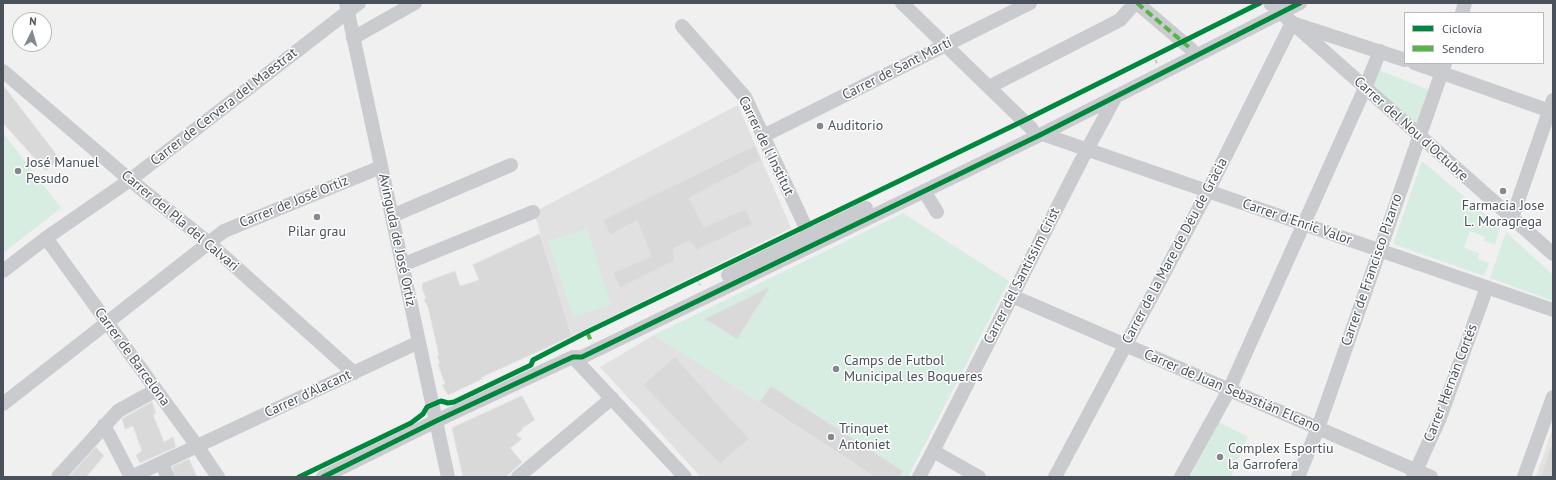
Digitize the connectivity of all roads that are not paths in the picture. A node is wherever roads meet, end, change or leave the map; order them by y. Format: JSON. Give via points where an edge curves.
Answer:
{"nodes":[{"id":1,"x":415,"y":3,"type":"edge"},
{"id":2,"x":902,"y":3,"type":"edge"},
{"id":3,"x":1030,"y":3,"type":"edge"},
{"id":4,"x":1136,"y":3,"type":"edge"},
{"id":5,"x":1300,"y":3,"type":"edge"},
{"id":6,"x":351,"y":6,"type":"edge"},
{"id":7,"x":1277,"y":6,"type":"edge"},
{"id":8,"x":1292,"y":23,"type":"junction"},
{"id":9,"x":682,"y":26,"type":"dead end"},
{"id":10,"x":353,"y":38,"type":"junction"},
{"id":11,"x":945,"y":45,"type":"junction"},
{"id":12,"x":1191,"y":49,"type":"junction"},
{"id":13,"x":1380,"y":51,"type":"junction"},
{"id":14,"x":1404,"y":60,"type":"edge"},
{"id":15,"x":1420,"y":64,"type":"edge"},
{"id":16,"x":1443,"y":68,"type":"edge"},
{"id":17,"x":3,"y":71,"type":"edge"},
{"id":18,"x":989,"y":87,"type":"junction"},
{"id":19,"x":1365,"y":88,"type":"junction"},
{"id":20,"x":1116,"y":96,"type":"junction"},
{"id":21,"x":1552,"y":108,"type":"edge"},
{"id":22,"x":1037,"y":131,"type":"junction"},
{"id":23,"x":763,"y":136,"type":"junction"},
{"id":24,"x":1419,"y":136,"type":"junction"},
{"id":25,"x":1087,"y":149,"type":"junction"},
{"id":26,"x":510,"y":165,"type":"dead end"},
{"id":27,"x":381,"y":167,"type":"junction"},
{"id":28,"x":130,"y":180,"type":"junction"},
{"id":29,"x":924,"y":191,"type":"junction"},
{"id":30,"x":1208,"y":191,"type":"junction"},
{"id":31,"x":533,"y":212,"type":"dead end"},
{"id":32,"x":937,"y":212,"type":"dead end"},
{"id":33,"x":392,"y":216,"type":"junction"},
{"id":34,"x":1512,"y":218,"type":"junction"},
{"id":35,"x":1304,"y":224,"type":"junction"},
{"id":36,"x":46,"y":238,"type":"junction"},
{"id":37,"x":812,"y":240,"type":"junction"},
{"id":38,"x":209,"y":242,"type":"junction"},
{"id":39,"x":1379,"y":250,"type":"junction"},
{"id":40,"x":1553,"y":254,"type":"edge"},
{"id":41,"x":402,"y":265,"type":"junction"},
{"id":42,"x":3,"y":272,"type":"edge"},
{"id":43,"x":1487,"y":287,"type":"junction"},
{"id":44,"x":1012,"y":296,"type":"junction"},
{"id":45,"x":1553,"y":310,"type":"edge"},
{"id":46,"x":107,"y":322,"type":"junction"},
{"id":47,"x":419,"y":342,"type":"junction"},
{"id":48,"x":1125,"y":345,"type":"junction"},
{"id":49,"x":573,"y":356,"type":"junction"},
{"id":50,"x":354,"y":372,"type":"junction"},
{"id":51,"x":156,"y":390,"type":"junction"},
{"id":52,"x":1229,"y":390,"type":"junction"},
{"id":53,"x":1553,"y":397,"type":"edge"},
{"id":54,"x":612,"y":398,"type":"junction"},
{"id":55,"x":3,"y":404,"type":"edge"},
{"id":56,"x":1550,"y":418,"type":"edge"},
{"id":57,"x":436,"y":421,"type":"junction"},
{"id":58,"x":104,"y":425,"type":"junction"},
{"id":59,"x":1318,"y":428,"type":"junction"},
{"id":60,"x":197,"y":446,"type":"junction"},
{"id":61,"x":933,"y":451,"type":"junction"},
{"id":62,"x":161,"y":463,"type":"junction"},
{"id":63,"x":1415,"y":474,"type":"edge"},
{"id":64,"x":680,"y":475,"type":"edge"},
{"id":65,"x":58,"y":477,"type":"edge"},
{"id":66,"x":131,"y":477,"type":"edge"},
{"id":67,"x":168,"y":477,"type":"edge"},
{"id":68,"x":218,"y":477,"type":"edge"},
{"id":69,"x":323,"y":477,"type":"edge"},
{"id":70,"x":448,"y":477,"type":"edge"},
{"id":71,"x":518,"y":477,"type":"edge"},
{"id":72,"x":918,"y":477,"type":"edge"},
{"id":73,"x":979,"y":477,"type":"edge"},
{"id":74,"x":1055,"y":477,"type":"edge"},
{"id":75,"x":1181,"y":477,"type":"edge"},
{"id":76,"x":1298,"y":477,"type":"edge"},
{"id":77,"x":1431,"y":477,"type":"edge"},
{"id":78,"x":1524,"y":477,"type":"edge"}],
"edges":[{"from":1,"to":10,"type":"street"},
{"from":2,"to":11,"type":"street"},
{"from":3,"to":11,"type":"street","name":"Carrer de Sant Martí"},
{"from":4,"to":12,"type":"street"},
{"from":4,"to":18,"type":"street","via":[[1120,20]]},
{"from":5,"to":7,"type":"street"},
{"from":6,"to":10,"type":"street","name":"Avinguda de José Ortiz"},
{"from":6,"to":28,"type":"street","name":"Carrer de Cervera del Maestrat"},
{"from":7,"to":8,"type":"street","name":"Carrer del Nou d'Octubre"},
{"from":7,"to":12,"type":"street"},
{"from":7,"to":20,"type":"street"},
{"from":8,"to":13,"type":"street"},
{"from":8,"to":19,"type":"street","name":"Carrer del Nou d'Octubre"},
{"from":8,"to":30,"type":"street","name":"Carrer de la Mare de Déu de Gràcia"},
{"from":9,"to":23,"type":"street","name":"Carrer de l'Institut","via":[[745,98]]},
{"from":10,"to":27,"type":"street","name":"Avinguda de José Ortiz"},
{"from":11,"to":18,"type":"street"},
{"from":11,"to":23,"type":"street","name":"Carrer de Sant Martí"},
{"from":12,"to":22,"type":"street"},
{"from":13,"to":14,"type":"street"},
{"from":13,"to":19,"type":"street"},
{"from":15,"to":16,"type":"street"},
{"from":16,"to":21,"type":"street"},
{"from":16,"to":24,"type":"street","name":"Carrer de Francisco Pizarro"},
{"from":17,"to":28,"type":"street","name":"Carrer del Pla del Calvari"},
{"from":18,"to":22,"type":"street"},
{"from":19,"to":24,"type":"street","name":"Carrer del Nou d'Octubre"},
{"from":19,"to":35,"type":"street"},
{"from":20,"to":22,"type":"street"},
{"from":20,"to":25,"type":"street","name":"Carrer del Santíssim Crist"},
{"from":21,"to":34,"type":"street"},
{"from":22,"to":25,"type":"street","name":"Carrer d'Enric Valor"},
{"from":22,"to":29,"type":"street"},
{"from":22,"to":37,"type":"street"},
{"from":23,"to":37,"type":"street","name":"Carrer de l'Institut"},
{"from":24,"to":34,"type":"street","name":"Carrer del Nou d'Octubre"},
{"from":24,"to":39,"type":"street","name":"Carrer de Francisco Pizarro"},
{"from":25,"to":30,"type":"street","name":"Carrer d'Enric Valor"},
{"from":25,"to":44,"type":"street","name":"Carrer del Santíssim Crist"},
{"from":26,"to":33,"type":"street"},
{"from":27,"to":33,"type":"street","name":"Avinguda de José Ortiz"},
{"from":27,"to":38,"type":"street","name":"Carrer de José Ortiz","via":[[224,231]]},
{"from":28,"to":36,"type":"street","name":"Carrer de Cervera del Maestrat"},
{"from":28,"to":38,"type":"street","name":"Carrer del Pla del Calvari"},
{"from":29,"to":32,"type":"street"},
{"from":29,"to":37,"type":"street"},
{"from":30,"to":35,"type":"street","name":"Carrer d'Enric Valor"},
{"from":30,"to":48,"type":"street","name":"Carrer de la Mare de Déu de Gràcia"},
{"from":31,"to":41,"type":"street"},
{"from":33,"to":41,"type":"street","name":"Avinguda de José Ortiz"},
{"from":34,"to":40,"type":"street","name":"Carrer del Nou d'Octubre"},
{"from":35,"to":39,"type":"street","name":"Carrer d'Enric Valor"},
{"from":35,"to":52,"type":"street"},
{"from":36,"to":42,"type":"street","name":"Carrer de Cervera del Maestrat"},
{"from":36,"to":46,"type":"street","name":"Carrer de Barcelona"},
{"from":37,"to":49,"type":"street","via":[[579,349]]},
{"from":38,"to":46,"type":"street","name":"Carrer de José Ortiz"},
{"from":38,"to":50,"type":"street","name":"Carrer del Pla del Calvari"},
{"from":39,"to":43,"type":"street","name":"Carrer d'Enric Valor"},
{"from":39,"to":59,"type":"street","name":"Carrer de Francisco Pizarro"},
{"from":41,"to":47,"type":"street","name":"Avinguda de José Ortiz"},
{"from":43,"to":45,"type":"street","name":"Carrer d'Enric Valor"},
{"from":43,"to":63,"type":"street","name":"Carrer Hernán Cortés","via":[[1440,418]]},
{"from":44,"to":48,"type":"street","name":"Carrer de Juan Sebastián Elcano"},
{"from":44,"to":61,"type":"street","name":"Carrer del Santíssim Crist"},
{"from":46,"to":51,"type":"street","name":"Carrer de Barcelona"},
{"from":46,"to":55,"type":"street","name":"Carrer de José Ortiz"},
{"from":47,"to":50,"type":"street","name":"Carrer d'Alacant"},
{"from":47,"to":57,"type":"street","name":"Avinguda de José Ortiz"},
{"from":48,"to":52,"type":"street","name":"Carrer de Juan Sebastián Elcano"},
{"from":48,"to":74,"type":"street","name":"Carrer de la Mare de Déu de Gràcia"},
{"from":49,"to":54,"type":"street"},
{"from":49,"to":57,"type":"street"},
{"from":50,"to":60,"type":"street","name":"Carrer d'Alacant"},
{"from":51,"to":58,"type":"street","via":[[118,411]]},
{"from":51,"to":60,"type":"street","name":"Carrer de Barcelona"},
{"from":52,"to":59,"type":"street","name":"Carrer de Juan Sebastián Elcano"},
{"from":52,"to":75,"type":"street"},
{"from":53,"to":56,"type":"street"},
{"from":54,"to":64,"type":"street"},
{"from":54,"to":71,"type":"street"},
{"from":56,"to":78,"type":"street"},
{"from":57,"to":69,"type":"street"},
{"from":57,"to":70,"type":"street","name":"Avinguda de José Ortiz"},
{"from":58,"to":65,"type":"street"},
{"from":58,"to":66,"type":"street"},
{"from":59,"to":63,"type":"street","name":"Carrer de Juan Sebastián Elcano"},
{"from":59,"to":76,"type":"street","name":"Carrer de Francisco Pizarro"},
{"from":60,"to":62,"type":"street","name":"Carrer d'Alacant"},
{"from":60,"to":68,"type":"street","name":"Carrer de Barcelona"},
{"from":61,"to":72,"type":"street","name":"Carrer del Santíssim Crist"},
{"from":61,"to":73,"type":"street"},
{"from":62,"to":66,"type":"street","name":"Carrer d'Alacant"},
{"from":62,"to":67,"type":"street"},
{"from":63,"to":77,"type":"street","name":"Carrer de Juan Sebastián Elcano"}]}
